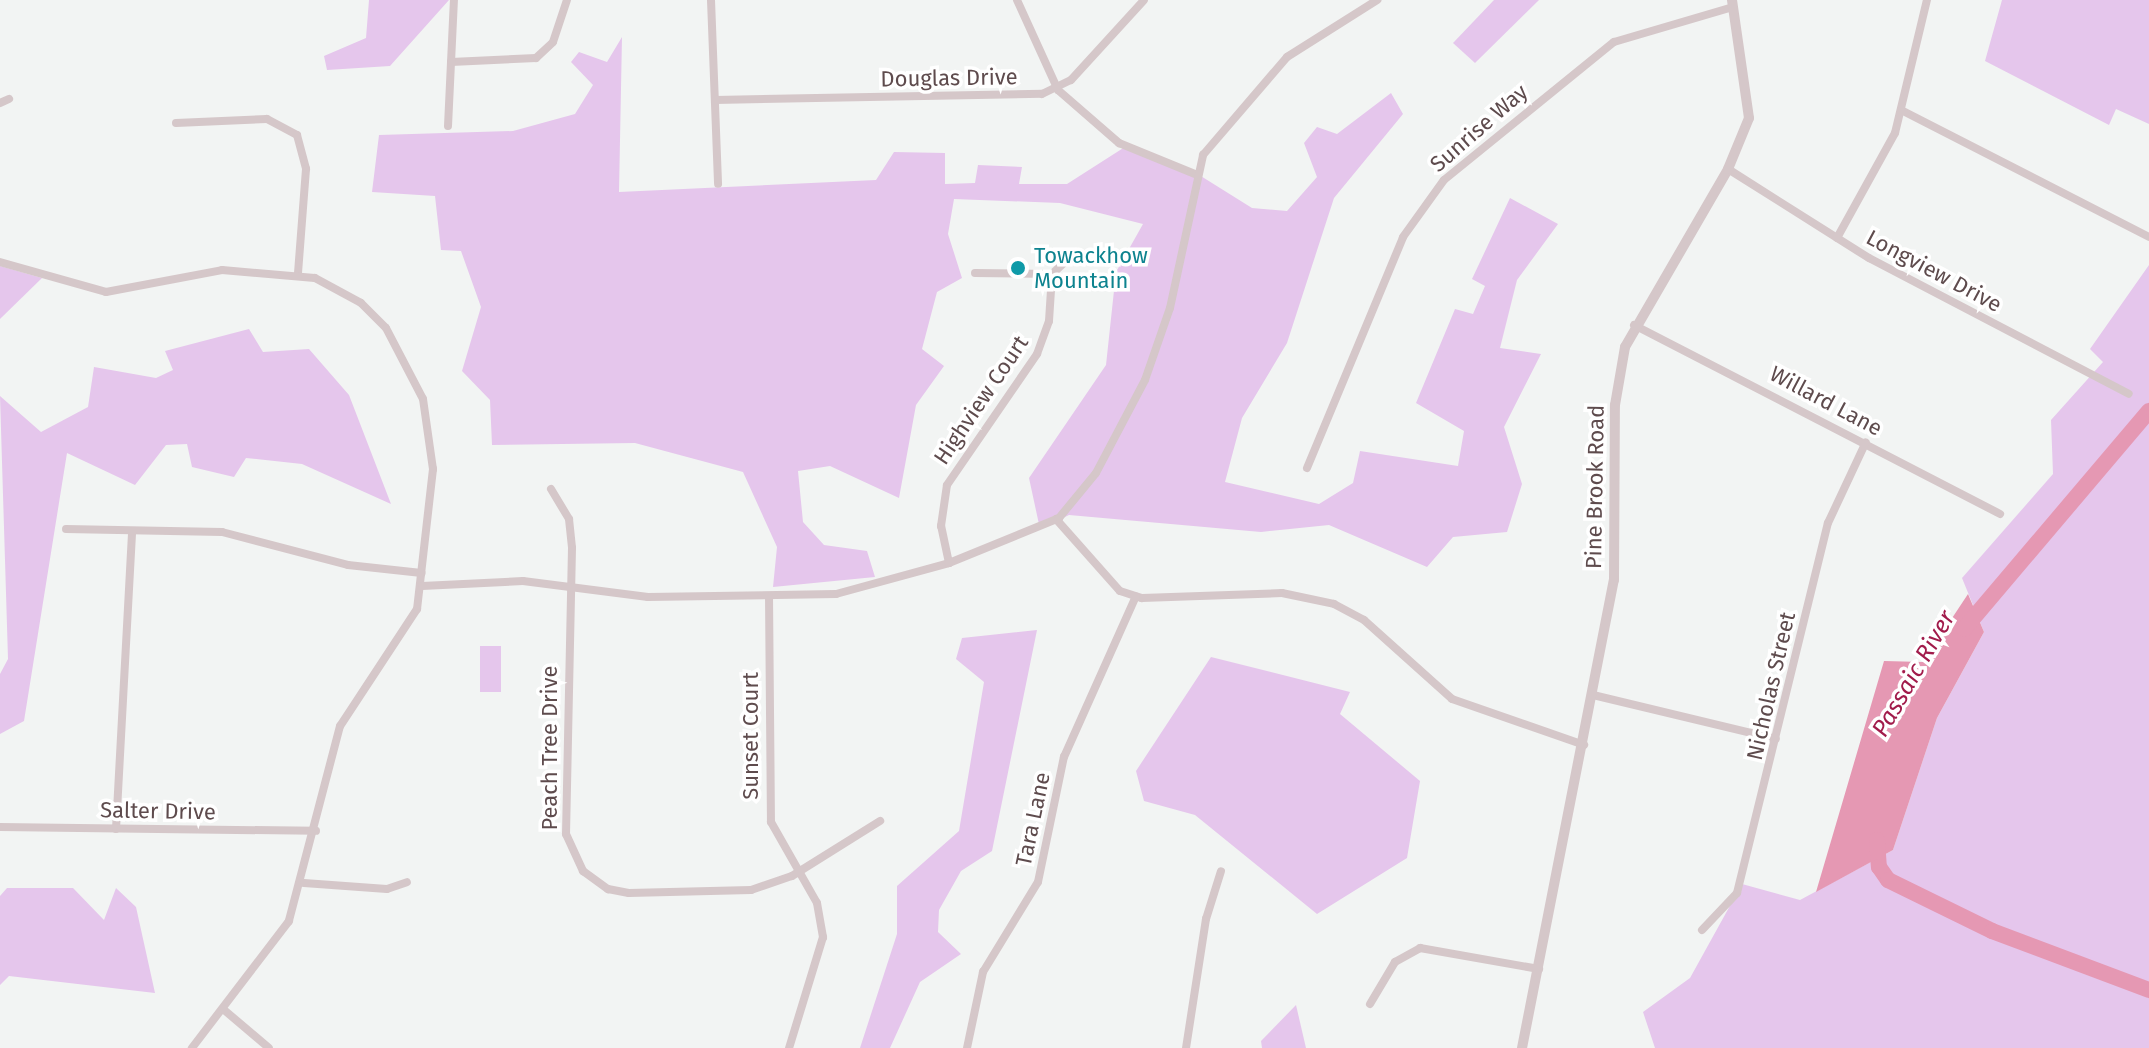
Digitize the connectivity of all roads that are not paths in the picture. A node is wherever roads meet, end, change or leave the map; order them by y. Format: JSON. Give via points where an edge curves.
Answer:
{"nodes":[{"id":1,"x":454,"y":0,"type":"edge"},
{"id":2,"x":567,"y":0,"type":"edge"},
{"id":3,"x":711,"y":0,"type":"edge"},
{"id":4,"x":1017,"y":0,"type":"edge"},
{"id":5,"x":1144,"y":0,"type":"edge"},
{"id":6,"x":1377,"y":0,"type":"edge"},
{"id":7,"x":1927,"y":0,"type":"edge"},
{"id":8,"x":1732,"y":3,"type":"edge"},
{"id":9,"x":451,"y":62,"type":"junction"},
{"id":10,"x":1058,"y":90,"type":"junction"},
{"id":11,"x":9,"y":99,"type":"dead end"},
{"id":12,"x":715,"y":100,"type":"junction"},
{"id":13,"x":0,"y":103,"type":"edge"},
{"id":14,"x":1903,"y":111,"type":"junction"},
{"id":15,"x":176,"y":123,"type":"dead end"},
{"id":16,"x":448,"y":126,"type":"dead end"},
{"id":17,"x":1728,"y":169,"type":"junction"},
{"id":18,"x":1195,"y":174,"type":"junction"},
{"id":19,"x":718,"y":184,"type":"dead end"},
{"id":20,"x":2149,"y":237,"type":"edge"},
{"id":21,"x":1837,"y":238,"type":"junction"},
{"id":22,"x":0,"y":262,"type":"edge"},
{"id":23,"x":1065,"y":262,"type":"dead end"},
{"id":24,"x":975,"y":273,"type":"dead end"},
{"id":25,"x":298,"y":274,"type":"junction"},
{"id":26,"x":1052,"y":274,"type":"junction"},
{"id":27,"x":1633,"y":324,"type":"junction"},
{"id":28,"x":2129,"y":394,"type":"dead end"},
{"id":29,"x":1866,"y":442,"type":"junction"},
{"id":30,"x":1307,"y":468,"type":"dead end"},
{"id":31,"x":551,"y":489,"type":"dead end"},
{"id":32,"x":2000,"y":514,"type":"dead end"},
{"id":33,"x":1056,"y":519,"type":"junction"},
{"id":34,"x":66,"y":529,"type":"dead end"},
{"id":35,"x":132,"y":531,"type":"junction"},
{"id":36,"x":949,"y":563,"type":"junction"},
{"id":37,"x":422,"y":573,"type":"junction"},
{"id":38,"x":568,"y":585,"type":"junction"},
{"id":39,"x":422,"y":586,"type":"junction"},
{"id":40,"x":769,"y":596,"type":"junction"},
{"id":41,"x":1136,"y":596,"type":"junction"},
{"id":42,"x":1593,"y":695,"type":"junction"},
{"id":43,"x":1776,"y":739,"type":"junction"},
{"id":44,"x":1584,"y":745,"type":"junction"},
{"id":45,"x":880,"y":821,"type":"dead end"},
{"id":46,"x":0,"y":827,"type":"edge"},
{"id":47,"x":116,"y":829,"type":"junction"},
{"id":48,"x":316,"y":831,"type":"junction"},
{"id":49,"x":801,"y":871,"type":"junction"},
{"id":50,"x":1221,"y":871,"type":"dead end"},
{"id":51,"x":407,"y":882,"type":"dead end"},
{"id":52,"x":304,"y":883,"type":"junction"},
{"id":53,"x":1702,"y":930,"type":"dead end"},
{"id":54,"x":1539,"y":969,"type":"junction"},
{"id":55,"x":1370,"y":1004,"type":"dead end"},
{"id":56,"x":223,"y":1009,"type":"junction"},
{"id":57,"x":192,"y":1048,"type":"edge"},
{"id":58,"x":269,"y":1048,"type":"edge"},
{"id":59,"x":789,"y":1048,"type":"edge"},
{"id":60,"x":967,"y":1048,"type":"edge"},
{"id":61,"x":1186,"y":1048,"type":"edge"},
{"id":62,"x":1522,"y":1048,"type":"edge"}],
"edges":[{"from":1,"to":9,"type":"street"},
{"from":2,"to":9,"type":"street","via":[[553,42],[536,58]]},
{"from":3,"to":12,"type":"street"},
{"from":4,"to":10,"type":"street"},
{"from":5,"to":10,"type":"street"},
{"from":6,"to":18,"type":"street","via":[[1287,57],[1233,114]]},
{"from":7,"to":14,"type":"street"},
{"from":8,"to":17,"type":"street","name":"Pine Brook Road","via":[[1750,106]]},
{"from":8,"to":30,"type":"street","name":"Sunrise Way","via":[[1614,42],[1444,180],[1403,237]]},
{"from":9,"to":16,"type":"street"},
{"from":10,"to":12,"type":"street","name":"Douglas Drive"},
{"from":10,"to":18,"type":"street","via":[[1138,154]]},
{"from":11,"to":13,"type":"street"},
{"from":12,"to":19,"type":"street"},
{"from":14,"to":20,"type":"street"},
{"from":14,"to":21,"type":"street"},
{"from":15,"to":25,"type":"street","via":[[267,119],[293,131],[306,169]]},
{"from":17,"to":21,"type":"street","name":"Longview Drive"},
{"from":17,"to":27,"type":"street","name":"Pine Brook Road"},
{"from":18,"to":33,"type":"street","via":[[1174,294],[1145,380],[1096,473]]},
{"from":21,"to":28,"type":"street","name":"Longview Drive"},
{"from":22,"to":25,"type":"street","via":[[106,292],[222,270]]},
{"from":23,"to":26,"type":"street"},
{"from":24,"to":26,"type":"street"},
{"from":25,"to":37,"type":"street","via":[[361,303],[416,377],[433,451]]},
{"from":26,"to":36,"type":"street","name":"Highview Court","via":[[1049,321],[1037,354],[947,485],[941,526]]},
{"from":27,"to":29,"type":"street","name":"Willard Lane"},
{"from":27,"to":42,"type":"street","name":"Pine Brook Road","via":[[1617,388],[1616,550]]},
{"from":29,"to":32,"type":"street","name":"Willard Lane"},
{"from":29,"to":43,"type":"street","name":"Nicholas Street","via":[[1828,523]]},
{"from":31,"to":38,"type":"street","name":"Peach Tree Drive","via":[[569,519]]},
{"from":33,"to":36,"type":"street"},
{"from":33,"to":41,"type":"street","via":[[1101,577]]},
{"from":34,"to":35,"type":"street"},
{"from":35,"to":37,"type":"street","via":[[222,532],[334,562]]},
{"from":35,"to":47,"type":"street"},
{"from":36,"to":40,"type":"street","via":[[859,591]]},
{"from":37,"to":39,"type":"street"},
{"from":38,"to":39,"type":"street"},
{"from":38,"to":40,"type":"street","via":[[648,597]]},
{"from":38,"to":49,"type":"street","name":"Peach Tree Drive","via":[[566,834],[583,871],[608,889],[629,893],[711,894],[768,886]]},
{"from":39,"to":48,"type":"street","via":[[407,629],[340,726]]},
{"from":40,"to":49,"type":"street","name":"Sunset Court","via":[[771,822]]},
{"from":41,"to":44,"type":"street","via":[[1282,593],[1334,604],[1364,620],[1452,699]]},
{"from":41,"to":60,"type":"street","name":"Tara Lane","via":[[1064,757],[1038,882],[983,972]]},
{"from":42,"to":43,"type":"street"},
{"from":42,"to":44,"type":"street","name":"Pine Brook Road"},
{"from":43,"to":53,"type":"street","name":"Nicholas Street","via":[[1737,893]]},
{"from":44,"to":54,"type":"street","name":"Pine Brook Road"},
{"from":45,"to":49,"type":"street","name":"Peach Tree Drive"},
{"from":46,"to":47,"type":"street","name":"Salter Drive"},
{"from":47,"to":48,"type":"street","name":"Salter Drive"},
{"from":48,"to":52,"type":"street"},
{"from":49,"to":59,"type":"street","name":"Sunset Court","via":[[823,937]]},
{"from":50,"to":61,"type":"street","via":[[1206,919]]},
{"from":51,"to":52,"type":"street","via":[[387,889]]},
{"from":52,"to":56,"type":"street","via":[[278,942]]},
{"from":54,"to":55,"type":"street","via":[[1420,948],[1395,962]]},
{"from":54,"to":62,"type":"street","name":"Pine Brook Road"},
{"from":56,"to":57,"type":"street"},
{"from":56,"to":58,"type":"street"}]}
